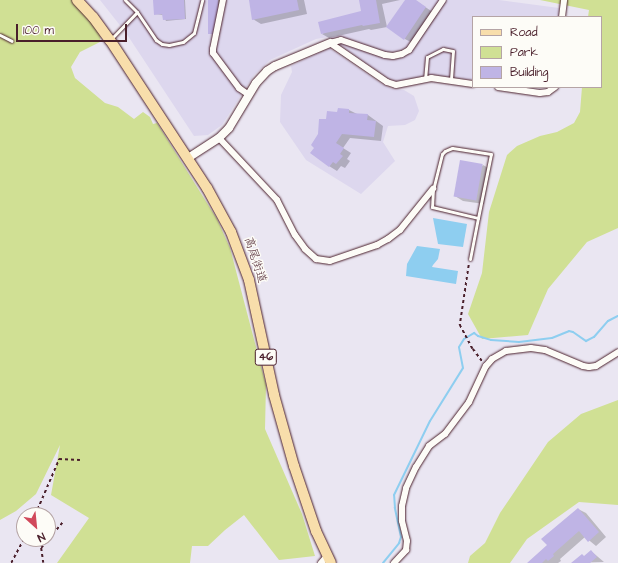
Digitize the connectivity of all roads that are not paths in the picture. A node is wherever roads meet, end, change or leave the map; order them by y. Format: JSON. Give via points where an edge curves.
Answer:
{"nodes":[{"id":1,"x":77,"y":0,"type":"edge"},
{"id":2,"x":125,"y":0,"type":"edge"},
{"id":3,"x":202,"y":0,"type":"edge"},
{"id":4,"x":223,"y":0,"type":"edge"},
{"id":5,"x":444,"y":0,"type":"edge"},
{"id":6,"x":564,"y":0,"type":"edge"},
{"id":7,"x":137,"y":12,"type":"junction"},
{"id":8,"x":562,"y":16,"type":"edge"},
{"id":9,"x":0,"y":35,"type":"edge"},
{"id":10,"x":110,"y":40,"type":"junction"},
{"id":11,"x":12,"y":41,"type":"dead end"},
{"id":12,"x":330,"y":43,"type":"junction"},
{"id":13,"x":425,"y":80,"type":"junction"},
{"id":14,"x":451,"y":81,"type":"junction"},
{"id":15,"x":472,"y":84,"type":"edge"},
{"id":16,"x":505,"y":88,"type":"edge"},
{"id":17,"x":554,"y":88,"type":"edge"},
{"id":18,"x":249,"y":95,"type":"junction"},
{"id":19,"x":219,"y":138,"type":"junction"},
{"id":20,"x":188,"y":158,"type":"junction"},
{"id":21,"x":433,"y":189,"type":"junction"},
{"id":22,"x":478,"y":218,"type":"junction"},
{"id":23,"x":470,"y":259,"type":"road end"},
{"id":24,"x":618,"y":352,"type":"edge"},
{"id":25,"x":326,"y":561,"type":"edge"},
{"id":26,"x":394,"y":563,"type":"edge"}],
"edges":[{"from":1,"to":10,"type":"main road","name":"高尾街道","number":"46"},
{"from":2,"to":7,"type":"lane"},
{"from":3,"to":7,"type":"lane","via":[[194,33],[183,42],[168,45],[156,40]]},
{"from":4,"to":18,"type":"street","via":[[213,52],[239,88]]},
{"from":5,"to":12,"type":"street","via":[[409,50],[402,54],[385,55],[341,40]]},
{"from":6,"to":8,"type":"street"},
{"from":7,"to":10,"type":"lane"},
{"from":9,"to":11,"type":"lane"},
{"from":10,"to":20,"type":"main road","name":"高尾街道","number":"46"},
{"from":12,"to":13,"type":"street","via":[[387,82],[396,85]]},
{"from":12,"to":18,"type":"street","via":[[275,66],[256,83]]},
{"from":13,"to":14,"type":"street","via":[[431,78]]},
{"from":13,"to":14,"type":"lane","via":[[427,58],[443,49],[453,50]]},
{"from":14,"to":15,"type":"street"},
{"from":16,"to":17,"type":"street","via":[[540,93]]},
{"from":18,"to":19,"type":"street","via":[[237,117]]},
{"from":19,"to":20,"type":"street"},
{"from":19,"to":21,"type":"street","via":[[277,200],[295,235],[316,259],[330,261],[388,239],[400,230]]},
{"from":20,"to":25,"type":"main road","name":"高尾街道","number":"46","via":[[220,210],[243,260],[283,429]]},
{"from":21,"to":22,"type":"lane","via":[[432,208]]},
{"from":21,"to":22,"type":"lane","via":[[444,151],[452,148],[491,154]]},
{"from":22,"to":23,"type":"lane"},
{"from":24,"to":26,"type":"street","via":[[596,366],[589,367],[545,350],[531,348],[506,351],[492,359],[469,402],[445,434],[429,446],[416,467],[406,488],[402,506],[406,550]]}]}
